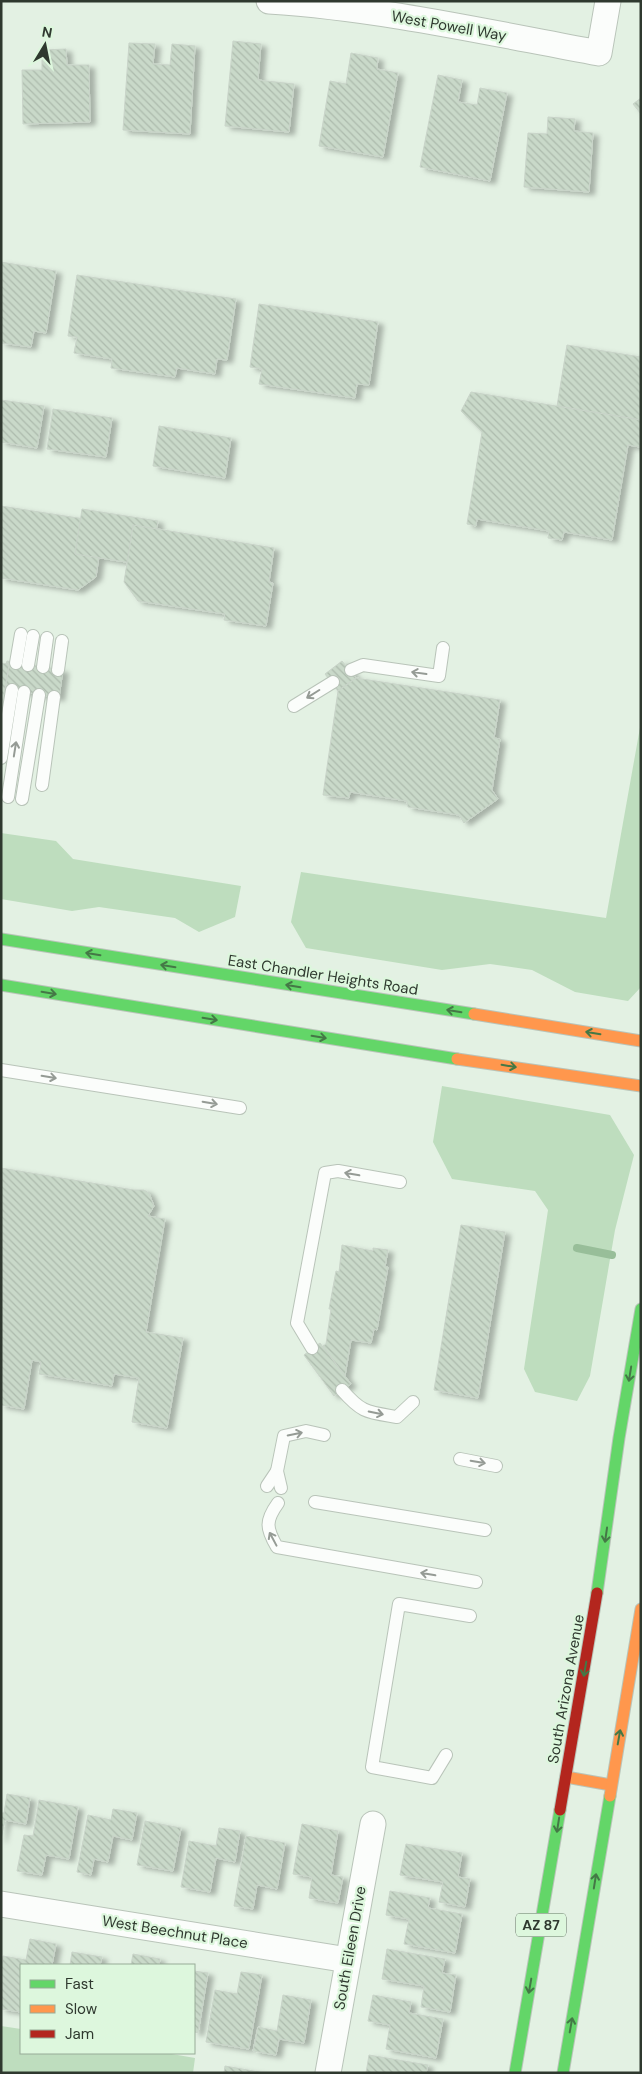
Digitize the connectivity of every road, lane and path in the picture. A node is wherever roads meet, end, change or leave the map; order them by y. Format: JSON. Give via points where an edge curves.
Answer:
{"nodes":[{"id":1,"x":269,"y":1,"type":"edge"},
{"id":2,"x":608,"y":1,"type":"edge"},
{"id":3,"x":27,"y":635,"type":"dead end"},
{"id":4,"x":47,"y":638,"type":"dead end"},
{"id":5,"x":62,"y":641,"type":"dead end"},
{"id":6,"x":443,"y":648,"type":"dead end"},
{"id":7,"x":22,"y":664,"type":"dead end"},
{"id":8,"x":43,"y":667,"type":"dead end"},
{"id":9,"x":58,"y":670,"type":"dead end"},
{"id":10,"x":351,"y":670,"type":"dead end"},
{"id":11,"x":333,"y":682,"type":"dead end"},
{"id":12,"x":39,"y":695,"type":"dead end"},
{"id":13,"x":54,"y":697,"type":"dead end"},
{"id":14,"x":294,"y":706,"type":"dead end"},
{"id":15,"x":1,"y":758,"type":"edge"},
{"id":16,"x":42,"y":785,"type":"dead end"},
{"id":17,"x":8,"y":797,"type":"dead end"},
{"id":18,"x":22,"y":799,"type":"dead end"},
{"id":19,"x":1,"y":939,"type":"edge"},
{"id":20,"x":1,"y":985,"type":"edge"},
{"id":21,"x":641,"y":1041,"type":"edge"},
{"id":22,"x":1,"y":1070,"type":"edge"},
{"id":23,"x":641,"y":1086,"type":"edge"},
{"id":24,"x":240,"y":1108,"type":"dead end"},
{"id":25,"x":400,"y":1182,"type":"dead end"},
{"id":26,"x":641,"y":1309,"type":"edge"},
{"id":27,"x":312,"y":1348,"type":"dead end"},
{"id":28,"x":342,"y":1390,"type":"dead end"},
{"id":29,"x":413,"y":1402,"type":"dead end"},
{"id":30,"x":324,"y":1435,"type":"dead end"},
{"id":31,"x":460,"y":1459,"type":"dead end"},
{"id":32,"x":496,"y":1466,"type":"dead end"},
{"id":33,"x":277,"y":1471,"type":"junction"},
{"id":34,"x":267,"y":1486,"type":"dead end"},
{"id":35,"x":281,"y":1488,"type":"dead end"},
{"id":36,"x":271,"y":1502,"type":"dead end"},
{"id":37,"x":314,"y":1502,"type":"dead end"},
{"id":38,"x":485,"y":1530,"type":"dead end"},
{"id":39,"x":476,"y":1582,"type":"dead end"},
{"id":40,"x":641,"y":1609,"type":"edge"},
{"id":41,"x":470,"y":1616,"type":"dead end"},
{"id":42,"x":446,"y":1755,"type":"dead end"},
{"id":43,"x":566,"y":1777,"type":"junction"},
{"id":44,"x":611,"y":1785,"type":"junction"},
{"id":45,"x":373,"y":1824,"type":"dead end"},
{"id":46,"x":1,"y":1904,"type":"edge"},
{"id":47,"x":348,"y":1960,"type":"junction"},
{"id":48,"x":328,"y":2073,"type":"edge"},
{"id":49,"x":515,"y":2073,"type":"edge"},
{"id":50,"x":563,"y":2073,"type":"edge"}],
"edges":[{"from":1,"to":2,"type":"street","name":"West Powell Way","via":[[431,22],[599,53]]},
{"from":3,"to":7,"type":"lane"},
{"from":4,"to":8,"type":"lane"},
{"from":5,"to":9,"type":"lane"},
{"from":6,"to":10,"type":"lane","one_way":true,"via":[[439,676],[363,664]]},
{"from":11,"to":14,"type":"lane","one_way":true},
{"from":12,"to":18,"type":"lane"},
{"from":13,"to":16,"type":"lane"},
{"from":17,"to":15,"type":"lane","one_way":true,"via":[[18,691]]},
{"from":21,"to":19,"type":"main road","name":"East Chandler Heights Road","one_way":true},
{"from":20,"to":23,"type":"main road","one_way":true},
{"from":22,"to":24,"type":"lane","one_way":true},
{"from":25,"to":27,"type":"lane","one_way":true,"via":[[338,1172],[325,1173],[297,1323]]},
{"from":26,"to":43,"type":"main road","name":"South Arizona Avenue","number":"AZ 87","one_way":true},
{"from":28,"to":29,"type":"lane","one_way":true,"via":[[356,1406],[372,1413],[397,1417]]},
{"from":33,"to":30,"type":"lane","one_way":true,"via":[[284,1436],[306,1431]]},
{"from":31,"to":32,"type":"lane","one_way":true},
{"from":33,"to":34,"type":"lane"},
{"from":33,"to":35,"type":"lane"},
{"from":39,"to":36,"type":"lane","one_way":true,"via":[[277,1547],[268,1530]]},
{"from":37,"to":38,"type":"lane"},
{"from":44,"to":40,"type":"main road","number":"AZ 87","one_way":true},
{"from":41,"to":42,"type":"lane","via":[[399,1604],[372,1767],[432,1778]]},
{"from":43,"to":44,"type":"main road"},
{"from":43,"to":49,"type":"main road","name":"South Arizona Avenue","number":"AZ 87","one_way":true},
{"from":50,"to":44,"type":"main road","number":"AZ 87","one_way":true},
{"from":45,"to":47,"type":"street","name":"South Eileen Drive"},
{"from":46,"to":47,"type":"street","name":"West Beechnut Place"},
{"from":47,"to":48,"type":"street","name":"South Eileen Drive"}]}
